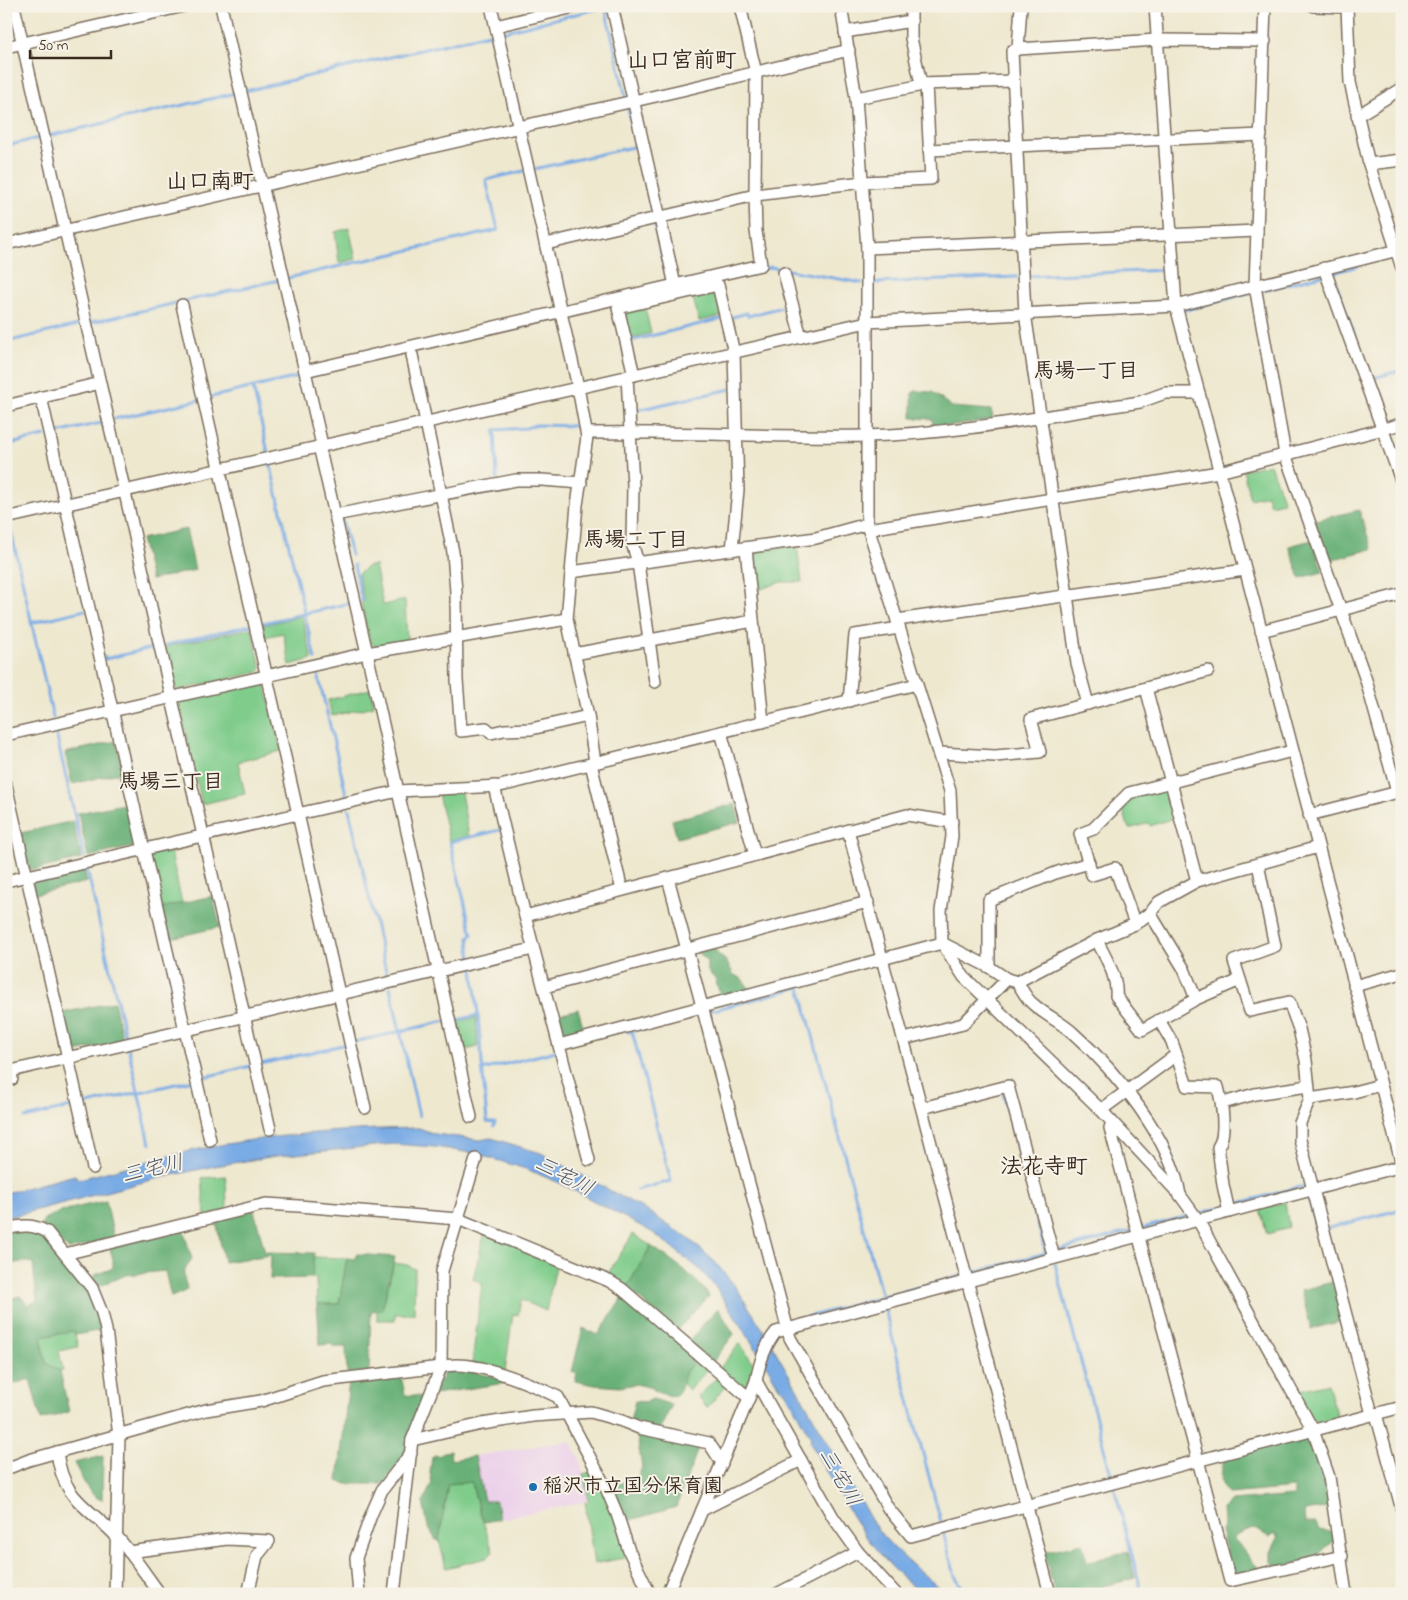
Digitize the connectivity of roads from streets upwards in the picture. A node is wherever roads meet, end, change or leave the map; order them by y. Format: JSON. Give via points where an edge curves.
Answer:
{"nodes":[{"id":1,"x":14,"y":6,"type":"edge"},
{"id":2,"x":184,"y":6,"type":"edge"},
{"id":3,"x":221,"y":6,"type":"edge"},
{"id":4,"x":491,"y":6,"type":"edge"},
{"id":5,"x":578,"y":6,"type":"edge"},
{"id":6,"x":612,"y":6,"type":"edge"},
{"id":7,"x":740,"y":6,"type":"edge"},
{"id":8,"x":841,"y":6,"type":"edge"},
{"id":9,"x":911,"y":6,"type":"edge"},
{"id":10,"x":1021,"y":6,"type":"edge"},
{"id":11,"x":1155,"y":6,"type":"edge"},
{"id":12,"x":1265,"y":6,"type":"edge"},
{"id":13,"x":1313,"y":6,"type":"edge"},
{"id":14,"x":1347,"y":7,"type":"edge"},
{"id":15,"x":911,"y":21,"type":"junction"},
{"id":16,"x":496,"y":26,"type":"junction"},
{"id":17,"x":846,"y":32,"type":"junction"},
{"id":18,"x":1157,"y":40,"type":"junction"},
{"id":19,"x":1265,"y":41,"type":"junction"},
{"id":20,"x":22,"y":44,"type":"junction"},
{"id":21,"x":6,"y":47,"type":"edge"},
{"id":22,"x":1018,"y":49,"type":"junction"},
{"id":23,"x":849,"y":50,"type":"junction"},
{"id":24,"x":756,"y":73,"type":"junction"},
{"id":25,"x":1012,"y":81,"type":"junction"},
{"id":26,"x":923,"y":84,"type":"junction"},
{"id":27,"x":1402,"y":88,"type":"edge"},
{"id":28,"x":856,"y":98,"type":"junction"},
{"id":29,"x":633,"y":101,"type":"junction"},
{"id":30,"x":1357,"y":116,"type":"junction"},
{"id":31,"x":518,"y":126,"type":"junction"},
{"id":32,"x":1261,"y":135,"type":"junction"},
{"id":33,"x":1165,"y":139,"type":"junction"},
{"id":34,"x":1016,"y":146,"type":"junction"},
{"id":35,"x":929,"y":150,"type":"junction"},
{"id":36,"x":1402,"y":160,"type":"edge"},
{"id":37,"x":1369,"y":164,"type":"junction"},
{"id":38,"x":863,"y":182,"type":"junction"},
{"id":39,"x":262,"y":185,"type":"junction"},
{"id":40,"x":755,"y":196,"type":"junction"},
{"id":41,"x":659,"y":218,"type":"junction"},
{"id":42,"x":65,"y":230,"type":"junction"},
{"id":43,"x":1257,"y":231,"type":"junction"},
{"id":44,"x":1171,"y":235,"type":"junction"},
{"id":45,"x":1021,"y":241,"type":"junction"},
{"id":46,"x":6,"y":244,"type":"edge"},
{"id":47,"x":546,"y":244,"type":"junction"},
{"id":48,"x":867,"y":248,"type":"junction"},
{"id":49,"x":1399,"y":250,"type":"edge"},
{"id":50,"x":1324,"y":268,"type":"junction"},
{"id":51,"x":1402,"y":268,"type":"edge"},
{"id":52,"x":784,"y":272,"type":"dead end"},
{"id":53,"x":675,"y":285,"type":"junction"},
{"id":54,"x":1255,"y":286,"type":"junction"},
{"id":55,"x":182,"y":305,"type":"dead end"},
{"id":56,"x":1176,"y":306,"type":"junction"},
{"id":57,"x":561,"y":311,"type":"junction"},
{"id":58,"x":1025,"y":314,"type":"junction"},
{"id":59,"x":867,"y":322,"type":"junction"},
{"id":60,"x":801,"y":337,"type":"junction"},
{"id":61,"x":734,"y":352,"type":"junction"},
{"id":62,"x":412,"y":355,"type":"dead end"},
{"id":63,"x":305,"y":371,"type":"junction"},
{"id":64,"x":630,"y":376,"type":"junction"},
{"id":65,"x":100,"y":383,"type":"junction"},
{"id":66,"x":578,"y":387,"type":"junction"},
{"id":67,"x":1199,"y":393,"type":"junction"},
{"id":68,"x":41,"y":397,"type":"junction"},
{"id":69,"x":6,"y":406,"type":"edge"},
{"id":70,"x":1040,"y":417,"type":"junction"},
{"id":71,"x":427,"y":422,"type":"junction"},
{"id":72,"x":1402,"y":424,"type":"edge"},
{"id":73,"x":1382,"y":429,"type":"junction"},
{"id":74,"x":630,"y":432,"type":"junction"},
{"id":75,"x":587,"y":433,"type":"junction"},
{"id":76,"x":737,"y":435,"type":"junction"},
{"id":77,"x":867,"y":436,"type":"junction"},
{"id":78,"x":321,"y":446,"type":"junction"},
{"id":79,"x":1285,"y":454,"type":"junction"},
{"id":80,"x":220,"y":469,"type":"junction"},
{"id":81,"x":1219,"y":472,"type":"junction"},
{"id":82,"x":581,"y":482,"type":"junction"},
{"id":83,"x":1402,"y":482,"type":"edge"},
{"id":84,"x":125,"y":490,"type":"junction"},
{"id":85,"x":442,"y":494,"type":"junction"},
{"id":86,"x":1053,"y":500,"type":"junction"},
{"id":87,"x":65,"y":504,"type":"junction"},
{"id":88,"x":336,"y":515,"type":"junction"},
{"id":89,"x":6,"y":518,"type":"edge"},
{"id":90,"x":868,"y":527,"type":"junction"},
{"id":91,"x":746,"y":548,"type":"junction"},
{"id":92,"x":732,"y":550,"type":"junction"},
{"id":93,"x":638,"y":563,"type":"junction"},
{"id":94,"x":1245,"y":570,"type":"junction"},
{"id":95,"x":571,"y":572,"type":"junction"},
{"id":96,"x":1402,"y":594,"type":"edge"},
{"id":97,"x":1067,"y":595,"type":"junction"},
{"id":98,"x":1341,"y":610,"type":"junction"},
{"id":99,"x":567,"y":619,"type":"junction"},
{"id":100,"x":753,"y":621,"type":"junction"},
{"id":101,"x":898,"y":624,"type":"junction"},
{"id":102,"x":1261,"y":631,"type":"junction"},
{"id":103,"x":456,"y":636,"type":"junction"},
{"id":104,"x":648,"y":640,"type":"junction"},
{"id":105,"x":367,"y":652,"type":"junction"},
{"id":106,"x":574,"y":654,"type":"junction"},
{"id":107,"x":1208,"y":671,"type":"dead end"},
{"id":108,"x":267,"y":676,"type":"junction"},
{"id":109,"x":655,"y":682,"type":"dead end"},
{"id":110,"x":917,"y":684,"type":"junction"},
{"id":111,"x":1146,"y":688,"type":"junction"},
{"id":112,"x":172,"y":697,"type":"junction"},
{"id":113,"x":849,"y":701,"type":"junction"},
{"id":114,"x":1088,"y":704,"type":"junction"},
{"id":115,"x":112,"y":711,"type":"junction"},
{"id":116,"x":588,"y":716,"type":"junction"},
{"id":117,"x":763,"y":722,"type":"junction"},
{"id":118,"x":721,"y":732,"type":"junction"},
{"id":119,"x":6,"y":735,"type":"edge"},
{"id":120,"x":1292,"y":751,"type":"junction"},
{"id":121,"x":939,"y":753,"type":"junction"},
{"id":122,"x":593,"y":763,"type":"junction"},
{"id":123,"x":1171,"y":783,"type":"junction"},
{"id":124,"x":6,"y":785,"type":"edge"},
{"id":125,"x":494,"y":786,"type":"junction"},
{"id":126,"x":398,"y":791,"type":"junction"},
{"id":127,"x":1399,"y":791,"type":"edge"},
{"id":128,"x":298,"y":814,"type":"junction"},
{"id":129,"x":1309,"y":815,"type":"junction"},
{"id":130,"x":952,"y":822,"type":"junction"},
{"id":131,"x":848,"y":830,"type":"junction"},
{"id":132,"x":204,"y":836,"type":"junction"},
{"id":133,"x":1318,"y":847,"type":"junction"},
{"id":134,"x":143,"y":849,"type":"junction"},
{"id":135,"x":755,"y":855,"type":"junction"},
{"id":136,"x":1089,"y":863,"type":"junction"},
{"id":137,"x":1258,"y":864,"type":"junction"},
{"id":138,"x":27,"y":876,"type":"junction"},
{"id":139,"x":668,"y":878,"type":"junction"},
{"id":140,"x":6,"y":880,"type":"edge"},
{"id":141,"x":1197,"y":881,"type":"junction"},
{"id":142,"x":622,"y":890,"type":"junction"},
{"id":143,"x":868,"y":902,"type":"junction"},
{"id":144,"x":1150,"y":913,"type":"junction"},
{"id":145,"x":525,"y":916,"type":"junction"},
{"id":146,"x":1135,"y":924,"type":"junction"},
{"id":147,"x":1097,"y":940,"type":"junction"},
{"id":148,"x":942,"y":943,"type":"junction"},
{"id":149,"x":533,"y":949,"type":"junction"},
{"id":150,"x":687,"y":950,"type":"junction"},
{"id":151,"x":883,"y":959,"type":"junction"},
{"id":152,"x":989,"y":967,"type":"junction"},
{"id":153,"x":438,"y":971,"type":"junction"},
{"id":154,"x":1402,"y":973,"type":"edge"},
{"id":155,"x":1240,"y":980,"type":"junction"},
{"id":156,"x":1012,"y":981,"type":"junction"},
{"id":157,"x":1354,"y":986,"type":"junction"},
{"id":158,"x":544,"y":987,"type":"junction"},
{"id":159,"x":340,"y":994,"type":"junction"},
{"id":160,"x":987,"y":999,"type":"junction"},
{"id":161,"x":1196,"y":999,"type":"junction"},
{"id":162,"x":702,"y":1006,"type":"junction"},
{"id":163,"x":245,"y":1016,"type":"junction"},
{"id":164,"x":1159,"y":1020,"type":"junction"},
{"id":165,"x":185,"y":1030,"type":"junction"},
{"id":166,"x":904,"y":1039,"type":"junction"},
{"id":167,"x":559,"y":1045,"type":"junction"},
{"id":168,"x":1176,"y":1055,"type":"junction"},
{"id":169,"x":68,"y":1058,"type":"junction"},
{"id":170,"x":6,"y":1080,"type":"edge"},
{"id":171,"x":1380,"y":1085,"type":"junction"},
{"id":172,"x":1308,"y":1086,"type":"junction"},
{"id":173,"x":1126,"y":1090,"type":"junction"},
{"id":174,"x":1310,"y":1099,"type":"junction"},
{"id":175,"x":1223,"y":1103,"type":"junction"},
{"id":176,"x":366,"y":1108,"type":"dead end"},
{"id":177,"x":922,"y":1108,"type":"junction"},
{"id":178,"x":1101,"y":1110,"type":"junction"},
{"id":179,"x":471,"y":1117,"type":"dead end"},
{"id":180,"x":1112,"y":1122,"type":"junction"},
{"id":181,"x":270,"y":1129,"type":"dead end"},
{"id":182,"x":210,"y":1140,"type":"dead end"},
{"id":183,"x":476,"y":1158,"type":"dead end"},
{"id":184,"x":590,"y":1160,"type":"dead end"},
{"id":185,"x":1402,"y":1165,"type":"edge"},
{"id":186,"x":94,"y":1168,"type":"dead end"},
{"id":187,"x":1313,"y":1189,"type":"junction"},
{"id":188,"x":1180,"y":1194,"type":"junction"},
{"id":189,"x":1229,"y":1212,"type":"junction"},
{"id":190,"x":458,"y":1219,"type":"junction"},
{"id":191,"x":1198,"y":1220,"type":"junction"},
{"id":192,"x":6,"y":1229,"type":"edge"},
{"id":193,"x":1138,"y":1236,"type":"junction"},
{"id":194,"x":65,"y":1254,"type":"junction"},
{"id":195,"x":1054,"y":1258,"type":"junction"},
{"id":196,"x":968,"y":1281,"type":"junction"},
{"id":197,"x":788,"y":1329,"type":"junction"},
{"id":198,"x":440,"y":1367,"type":"junction"},
{"id":199,"x":756,"y":1381,"type":"junction"},
{"id":200,"x":749,"y":1398,"type":"junction"},
{"id":201,"x":1402,"y":1407,"type":"edge"},
{"id":202,"x":566,"y":1413,"type":"junction"},
{"id":203,"x":1374,"y":1414,"type":"junction"},
{"id":204,"x":1313,"y":1430,"type":"junction"},
{"id":205,"x":119,"y":1436,"type":"junction"},
{"id":206,"x":412,"y":1440,"type":"junction"},
{"id":207,"x":57,"y":1452,"type":"junction"},
{"id":208,"x":411,"y":1452,"type":"junction"},
{"id":209,"x":801,"y":1460,"type":"junction"},
{"id":210,"x":1199,"y":1460,"type":"junction"},
{"id":211,"x":722,"y":1463,"type":"junction"},
{"id":212,"x":6,"y":1469,"type":"edge"},
{"id":213,"x":1027,"y":1505,"type":"junction"},
{"id":214,"x":702,"y":1510,"type":"junction"},
{"id":215,"x":1402,"y":1510,"type":"edge"},
{"id":216,"x":117,"y":1537,"type":"junction"},
{"id":217,"x":129,"y":1552,"type":"junction"},
{"id":218,"x":858,"y":1552,"type":"junction"},
{"id":219,"x":1342,"y":1556,"type":"junction"},
{"id":220,"x":115,"y":1594,"type":"edge"},
{"id":221,"x":160,"y":1594,"type":"edge"},
{"id":222,"x":248,"y":1594,"type":"edge"},
{"id":223,"x":360,"y":1594,"type":"edge"},
{"id":224,"x":394,"y":1594,"type":"edge"},
{"id":225,"x":650,"y":1594,"type":"edge"},
{"id":226,"x":667,"y":1594,"type":"edge"},
{"id":227,"x":776,"y":1594,"type":"edge"},
{"id":228,"x":896,"y":1594,"type":"edge"},
{"id":229,"x":1050,"y":1594,"type":"edge"},
{"id":230,"x":1346,"y":1594,"type":"edge"}],
"edges":[{"from":1,"to":20,"type":"street"},
{"from":2,"to":20,"type":"street"},
{"from":3,"to":39,"type":"street"},
{"from":4,"to":16,"type":"street"},
{"from":5,"to":16,"type":"street"},
{"from":6,"to":29,"type":"street"},
{"from":7,"to":24,"type":"street"},
{"from":8,"to":17,"type":"street"},
{"from":9,"to":15,"type":"street"},
{"from":10,"to":22,"type":"street"},
{"from":11,"to":18,"type":"street"},
{"from":12,"to":19,"type":"street"},
{"from":13,"to":14,"type":"street"},
{"from":14,"to":30,"type":"street","via":[[1350,82]]},
{"from":15,"to":17,"type":"street"},
{"from":15,"to":26,"type":"street","via":[[911,38]]},
{"from":16,"to":31,"type":"street"},
{"from":17,"to":23,"type":"street"},
{"from":18,"to":19,"type":"street"},
{"from":18,"to":22,"type":"street"},
{"from":18,"to":33,"type":"street"},
{"from":19,"to":32,"type":"street"},
{"from":20,"to":21,"type":"street"},
{"from":20,"to":42,"type":"street"},
{"from":22,"to":25,"type":"street","via":[[1012,51]]},
{"from":23,"to":24,"type":"street"},
{"from":23,"to":28,"type":"street"},
{"from":24,"to":29,"type":"street"},
{"from":24,"to":40,"type":"street"},
{"from":25,"to":26,"type":"street"},
{"from":25,"to":34,"type":"street"},
{"from":26,"to":28,"type":"street"},
{"from":26,"to":35,"type":"street"},
{"from":27,"to":30,"type":"street"},
{"from":28,"to":38,"type":"street"},
{"from":29,"to":31,"type":"street"},
{"from":29,"to":41,"type":"street"},
{"from":30,"to":37,"type":"street"},
{"from":31,"to":39,"type":"street"},
{"from":31,"to":47,"type":"street"},
{"from":32,"to":33,"type":"street"},
{"from":32,"to":43,"type":"street"},
{"from":33,"to":34,"type":"street"},
{"from":33,"to":44,"type":"street"},
{"from":34,"to":35,"type":"street"},
{"from":34,"to":45,"type":"street"},
{"from":35,"to":38,"type":"street","via":[[931,179]]},
{"from":36,"to":37,"type":"street"},
{"from":37,"to":49,"type":"street"},
{"from":38,"to":40,"type":"street"},
{"from":38,"to":48,"type":"street"},
{"from":39,"to":42,"type":"street"},
{"from":39,"to":63,"type":"street"},
{"from":40,"to":41,"type":"street"},
{"from":40,"to":53,"type":"street","via":[[762,265]]},
{"from":41,"to":47,"type":"street"},
{"from":41,"to":53,"type":"street"},
{"from":42,"to":46,"type":"street"},
{"from":42,"to":65,"type":"street"},
{"from":43,"to":44,"type":"street"},
{"from":43,"to":54,"type":"street"},
{"from":44,"to":45,"type":"street"},
{"from":44,"to":56,"type":"street"},
{"from":45,"to":48,"type":"street"},
{"from":45,"to":58,"type":"street"},
{"from":47,"to":57,"type":"street"},
{"from":48,"to":59,"type":"street"},
{"from":49,"to":50,"type":"street"},
{"from":49,"to":51,"type":"street"},
{"from":50,"to":54,"type":"street"},
{"from":50,"to":73,"type":"street"},
{"from":52,"to":60,"type":"street"},
{"from":53,"to":57,"type":"street"},
{"from":54,"to":56,"type":"street"},
{"from":54,"to":79,"type":"street"},
{"from":55,"to":80,"type":"street"},
{"from":56,"to":58,"type":"street"},
{"from":56,"to":67,"type":"street"},
{"from":57,"to":63,"type":"street"},
{"from":57,"to":66,"type":"street"},
{"from":58,"to":59,"type":"street"},
{"from":58,"to":70,"type":"street"},
{"from":59,"to":60,"type":"street"},
{"from":59,"to":77,"type":"street"},
{"from":60,"to":61,"type":"street"},
{"from":61,"to":64,"type":"street"},
{"from":61,"to":64,"type":"street","via":[[718,285],[618,308]]},
{"from":61,"to":76,"type":"street"},
{"from":62,"to":71,"type":"street"},
{"from":63,"to":78,"type":"street"},
{"from":64,"to":66,"type":"street"},
{"from":64,"to":74,"type":"street"},
{"from":65,"to":68,"type":"street"},
{"from":65,"to":84,"type":"street"},
{"from":66,"to":71,"type":"street"},
{"from":66,"to":75,"type":"street"},
{"from":67,"to":70,"type":"street","via":[[1165,393],[1140,402]]},
{"from":67,"to":81,"type":"street"},
{"from":68,"to":69,"type":"street"},
{"from":68,"to":87,"type":"street"},
{"from":70,"to":77,"type":"street","via":[[932,432]]},
{"from":70,"to":86,"type":"street"},
{"from":71,"to":78,"type":"street"},
{"from":71,"to":85,"type":"street"},
{"from":72,"to":73,"type":"street"},
{"from":73,"to":79,"type":"street"},
{"from":73,"to":83,"type":"street"},
{"from":74,"to":75,"type":"street"},
{"from":74,"to":76,"type":"street"},
{"from":74,"to":93,"type":"street","via":[[632,543]]},
{"from":75,"to":82,"type":"street"},
{"from":76,"to":77,"type":"street"},
{"from":76,"to":92,"type":"street","via":[[738,490]]},
{"from":77,"to":90,"type":"street"},
{"from":78,"to":80,"type":"street"},
{"from":78,"to":88,"type":"street"},
{"from":79,"to":81,"type":"street"},
{"from":79,"to":98,"type":"street"},
{"from":80,"to":84,"type":"street"},
{"from":80,"to":108,"type":"street"},
{"from":81,"to":86,"type":"street"},
{"from":81,"to":94,"type":"street"},
{"from":82,"to":85,"type":"street","via":[[516,480]]},
{"from":82,"to":95,"type":"street"},
{"from":84,"to":87,"type":"street"},
{"from":84,"to":112,"type":"street"},
{"from":85,"to":88,"type":"street"},
{"from":85,"to":103,"type":"street","via":[[453,552]]},
{"from":86,"to":90,"type":"street"},
{"from":86,"to":97,"type":"street"},
{"from":87,"to":89,"type":"street"},
{"from":87,"to":115,"type":"street"},
{"from":88,"to":105,"type":"street"},
{"from":90,"to":91,"type":"street"},
{"from":90,"to":101,"type":"street"},
{"from":91,"to":92,"type":"street"},
{"from":91,"to":100,"type":"street"},
{"from":92,"to":93,"type":"street"},
{"from":93,"to":95,"type":"street"},
{"from":93,"to":104,"type":"street"},
{"from":94,"to":97,"type":"street"},
{"from":94,"to":102,"type":"street"},
{"from":95,"to":99,"type":"street"},
{"from":96,"to":98,"type":"street"},
{"from":97,"to":101,"type":"street"},
{"from":97,"to":114,"type":"street","via":[[1077,663]]},
{"from":98,"to":102,"type":"street"},
{"from":98,"to":127,"type":"street"},
{"from":99,"to":103,"type":"street"},
{"from":99,"to":106,"type":"street"},
{"from":100,"to":104,"type":"street"},
{"from":100,"to":117,"type":"street"},
{"from":101,"to":110,"type":"street"},
{"from":101,"to":113,"type":"street","via":[[855,635]]},
{"from":102,"to":120,"type":"street"},
{"from":103,"to":105,"type":"street"},
{"from":103,"to":116,"type":"street","via":[[461,731],[486,728],[492,733],[531,729]]},
{"from":104,"to":106,"type":"street"},
{"from":104,"to":109,"type":"street"},
{"from":105,"to":108,"type":"street"},
{"from":105,"to":126,"type":"street"},
{"from":106,"to":116,"type":"street"},
{"from":107,"to":111,"type":"street"},
{"from":108,"to":112,"type":"street"},
{"from":108,"to":128,"type":"street"},
{"from":110,"to":113,"type":"street"},
{"from":110,"to":121,"type":"street"},
{"from":111,"to":114,"type":"street"},
{"from":111,"to":123,"type":"street"},
{"from":112,"to":115,"type":"street"},
{"from":112,"to":132,"type":"street"},
{"from":113,"to":117,"type":"street"},
{"from":114,"to":121,"type":"street","via":[[1031,719],[1040,752],[995,756]]},
{"from":115,"to":119,"type":"street"},
{"from":115,"to":134,"type":"street"},
{"from":116,"to":122,"type":"street"},
{"from":117,"to":118,"type":"street"},
{"from":118,"to":122,"type":"street"},
{"from":118,"to":135,"type":"street"},
{"from":120,"to":123,"type":"street"},
{"from":120,"to":129,"type":"street"},
{"from":121,"to":130,"type":"street","via":[[950,791]]},
{"from":122,"to":125,"type":"street"},
{"from":122,"to":142,"type":"street"},
{"from":123,"to":136,"type":"street","via":[[1129,793],[1093,829],[1080,834]]},
{"from":123,"to":141,"type":"street"},
{"from":124,"to":138,"type":"street"},
{"from":125,"to":126,"type":"street"},
{"from":125,"to":145,"type":"street"},
{"from":126,"to":128,"type":"street"},
{"from":126,"to":153,"type":"street"},
{"from":127,"to":129,"type":"street"},
{"from":128,"to":132,"type":"street"},
{"from":128,"to":159,"type":"street"},
{"from":129,"to":133,"type":"street"},
{"from":130,"to":131,"type":"street","via":[[908,815]]},
{"from":130,"to":148,"type":"street","via":[[942,910]]},
{"from":131,"to":135,"type":"street"},
{"from":131,"to":143,"type":"street"},
{"from":132,"to":134,"type":"street"},
{"from":132,"to":163,"type":"street"},
{"from":133,"to":137,"type":"street"},
{"from":133,"to":157,"type":"street"},
{"from":134,"to":138,"type":"street"},
{"from":134,"to":165,"type":"street"},
{"from":135,"to":139,"type":"street"},
{"from":136,"to":146,"type":"street","via":[[1092,875],[1115,868]]},
{"from":136,"to":152,"type":"street","via":[[989,900]]},
{"from":137,"to":141,"type":"street"},
{"from":137,"to":155,"type":"street","via":[[1275,946],[1234,961]]},
{"from":138,"to":140,"type":"street"},
{"from":138,"to":169,"type":"street"},
{"from":139,"to":142,"type":"street"},
{"from":139,"to":150,"type":"street"},
{"from":141,"to":144,"type":"street","via":[[1159,902]]},
{"from":142,"to":145,"type":"street"},
{"from":143,"to":150,"type":"street"},
{"from":143,"to":151,"type":"street"},
{"from":144,"to":146,"type":"street"},
{"from":144,"to":161,"type":"street","via":[[1184,969]]},
{"from":145,"to":149,"type":"street"},
{"from":146,"to":147,"type":"street"},
{"from":147,"to":156,"type":"street"},
{"from":147,"to":164,"type":"street","via":[[1114,977],[1116,996],[1142,1030]]},
{"from":148,"to":151,"type":"street"},
{"from":148,"to":152,"type":"street"},
{"from":148,"to":160,"type":"street","via":[[964,977]]},
{"from":149,"to":153,"type":"street"},
{"from":149,"to":158,"type":"street"},
{"from":150,"to":158,"type":"street"},
{"from":150,"to":162,"type":"street"},
{"from":151,"to":162,"type":"street"},
{"from":151,"to":166,"type":"street"},
{"from":152,"to":156,"type":"street"},
{"from":153,"to":159,"type":"street"},
{"from":153,"to":179,"type":"street"},
{"from":154,"to":157,"type":"street"},
{"from":155,"to":161,"type":"street"},
{"from":155,"to":172,"type":"street","via":[[1250,1011],[1289,1002],[1299,1029]]},
{"from":156,"to":160,"type":"street"},
{"from":156,"to":173,"type":"street","via":[[1031,1003],[1073,1033]]},
{"from":157,"to":171,"type":"street"},
{"from":158,"to":167,"type":"street"},
{"from":159,"to":163,"type":"street"},
{"from":159,"to":176,"type":"street"},
{"from":160,"to":166,"type":"street","via":[[962,1024]]},
{"from":160,"to":178,"type":"street"},
{"from":161,"to":164,"type":"street"},
{"from":162,"to":167,"type":"street"},
{"from":162,"to":197,"type":"street"},
{"from":163,"to":165,"type":"street"},
{"from":163,"to":181,"type":"street"},
{"from":164,"to":168,"type":"street"},
{"from":165,"to":169,"type":"street"},
{"from":165,"to":182,"type":"street"},
{"from":166,"to":177,"type":"street"},
{"from":167,"to":184,"type":"street"},
{"from":168,"to":173,"type":"street"},
{"from":168,"to":175,"type":"street","via":[[1187,1086],[1218,1087]]},
{"from":169,"to":170,"type":"street","via":[[10,1071],[12,1079]]},
{"from":169,"to":186,"type":"street"},
{"from":171,"to":174,"type":"street"},
{"from":171,"to":185,"type":"street"},
{"from":172,"to":174,"type":"street"},
{"from":172,"to":175,"type":"street"},
{"from":173,"to":178,"type":"street"},
{"from":173,"to":188,"type":"street","via":[[1142,1110],[1162,1146],[1178,1180]]},
{"from":174,"to":187,"type":"street","via":[[1300,1123],[1300,1140]]},
{"from":175,"to":189,"type":"street","via":[[1222,1142],[1218,1147]]},
{"from":177,"to":195,"type":"street","via":[[1008,1086]]},
{"from":177,"to":196,"type":"street"},
{"from":178,"to":180,"type":"street"},
{"from":180,"to":188,"type":"street"},
{"from":180,"to":193,"type":"street","via":[[1110,1128]]},
{"from":183,"to":190,"type":"street"},
{"from":185,"to":187,"type":"street"},
{"from":187,"to":189,"type":"street"},
{"from":187,"to":203,"type":"street"},
{"from":188,"to":191,"type":"street"},
{"from":189,"to":191,"type":"street"},
{"from":190,"to":194,"type":"street","via":[[266,1204]]},
{"from":190,"to":198,"type":"street","via":[[442,1271]]},
{"from":190,"to":200,"type":"street","via":[[609,1281]]},
{"from":191,"to":193,"type":"street"},
{"from":191,"to":204,"type":"street"},
{"from":192,"to":194,"type":"street","via":[[37,1226],[47,1232]]},
{"from":193,"to":195,"type":"street"},
{"from":193,"to":210,"type":"street"},
{"from":194,"to":205,"type":"street","via":[[92,1288],[102,1313]]},
{"from":195,"to":196,"type":"street"},
{"from":196,"to":197,"type":"street"},
{"from":196,"to":213,"type":"street"},
{"from":197,"to":199,"type":"street","via":[[776,1332],[772,1337]]},
{"from":197,"to":213,"type":"street","via":[[795,1347],[888,1508],[911,1536]]},
{"from":198,"to":202,"type":"street","via":[[450,1364],[472,1367],[516,1379],[558,1397]]},
{"from":198,"to":205,"type":"street","via":[[323,1381],[261,1402],[206,1410]]},
{"from":198,"to":206,"type":"street"},
{"from":199,"to":200,"type":"street"},
{"from":199,"to":209,"type":"street"},
{"from":200,"to":211,"type":"street"},
{"from":201,"to":203,"type":"street"},
{"from":202,"to":206,"type":"street","via":[[482,1424]]},
{"from":202,"to":211,"type":"street","via":[[591,1412],[639,1428],[709,1443]]},
{"from":202,"to":225,"type":"street","via":[[606,1488],[629,1551]]},
{"from":203,"to":204,"type":"street"},
{"from":203,"to":215,"type":"street"},
{"from":204,"to":210,"type":"street"},
{"from":204,"to":219,"type":"street","via":[[1329,1477]]},
{"from":205,"to":207,"type":"street"},
{"from":205,"to":216,"type":"street"},
{"from":206,"to":208,"type":"street"},
{"from":207,"to":212,"type":"street"},
{"from":207,"to":216,"type":"street","via":[[60,1473],[74,1498]]},
{"from":208,"to":223,"type":"street","via":[[382,1490],[371,1515],[356,1558]]},
{"from":208,"to":224,"type":"street"},
{"from":209,"to":214,"type":"street"},
{"from":209,"to":218,"type":"street","via":[[833,1517]]},
{"from":210,"to":213,"type":"street"},
{"from":210,"to":219,"type":"street","via":[[1230,1581]]},
{"from":211,"to":214,"type":"street"},
{"from":213,"to":229,"type":"street"},
{"from":214,"to":226,"type":"street"},
{"from":216,"to":217,"type":"street"},
{"from":216,"to":220,"type":"street"},
{"from":217,"to":221,"type":"street"},
{"from":217,"to":222,"type":"street","via":[[227,1539],[269,1541],[257,1556]]},
{"from":218,"to":227,"type":"street"},
{"from":218,"to":228,"type":"street"},
{"from":219,"to":230,"type":"street"}]}
